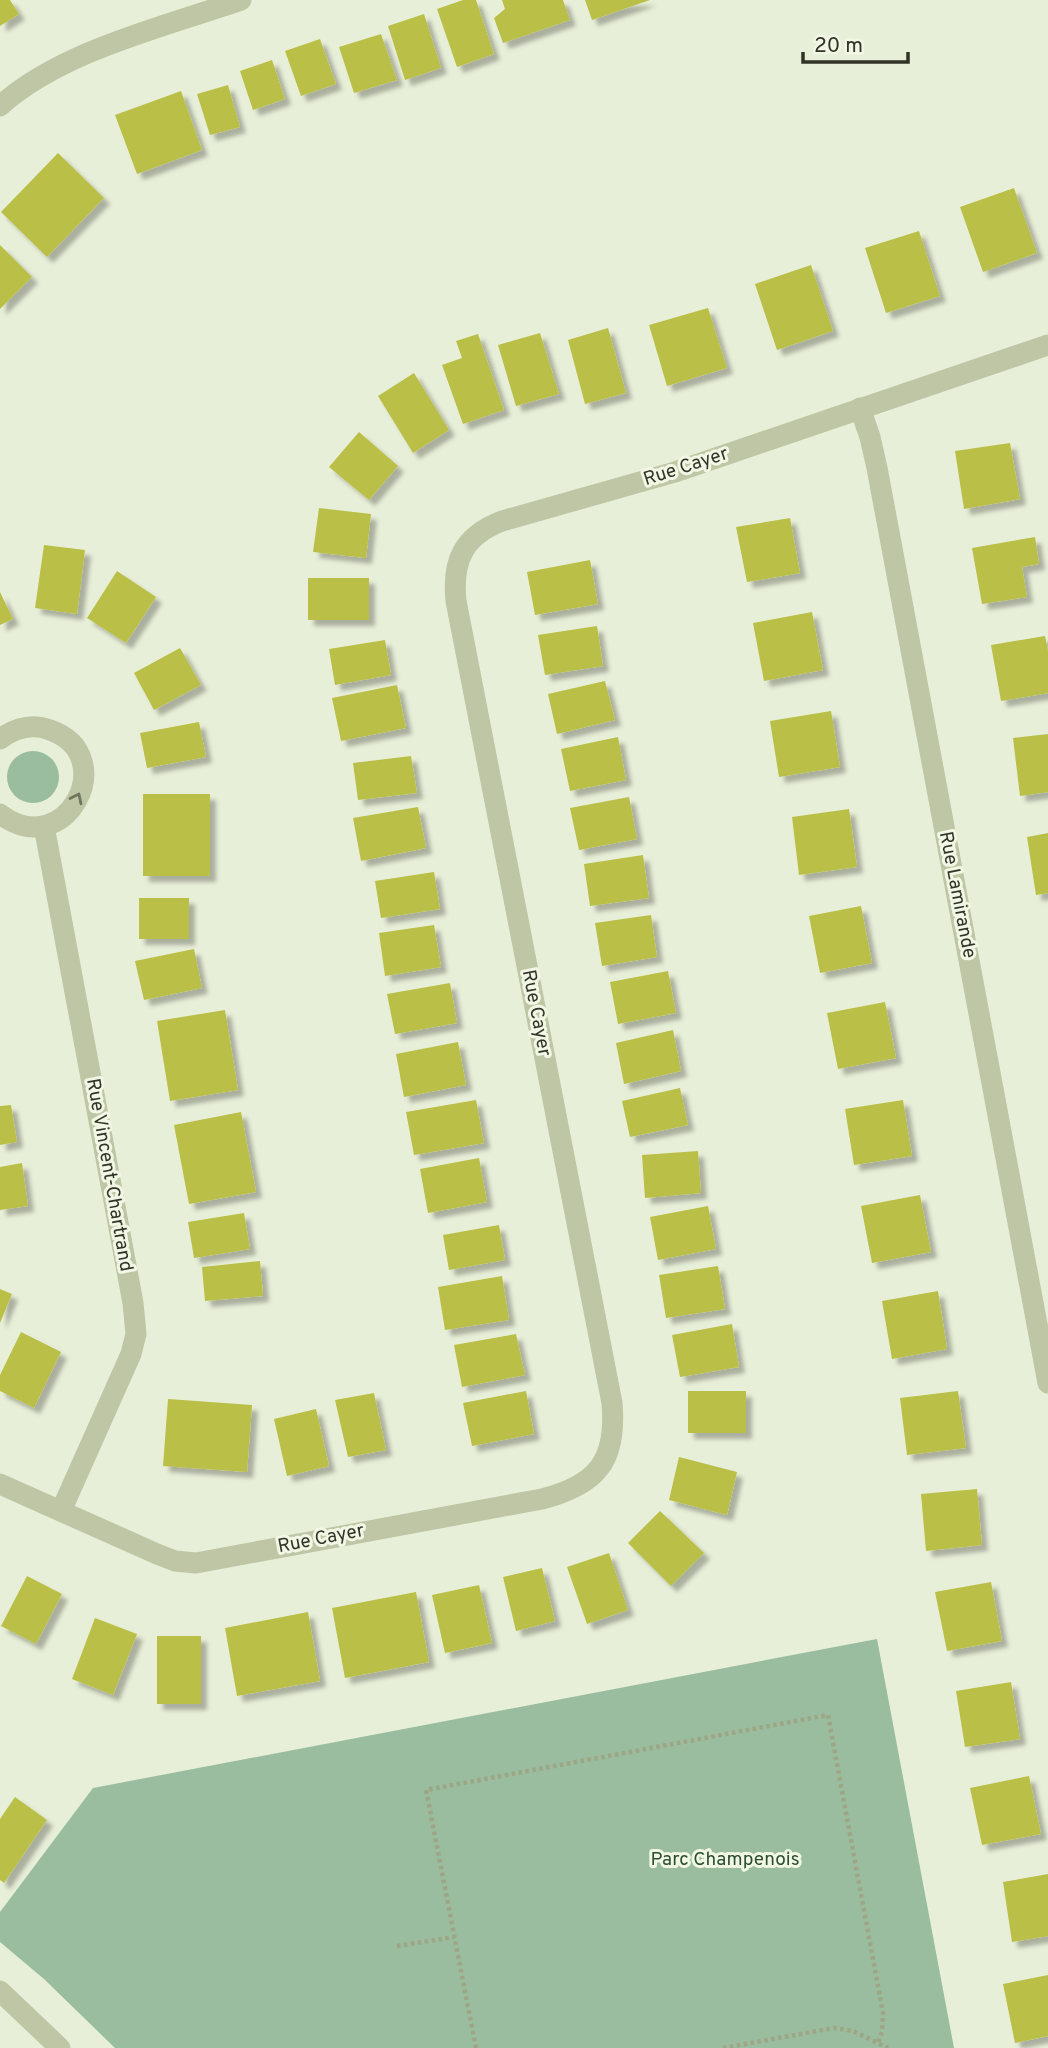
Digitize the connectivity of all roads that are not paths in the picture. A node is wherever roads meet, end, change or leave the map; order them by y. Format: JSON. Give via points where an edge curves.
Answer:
{"nodes":[{"id":1,"x":241,"y":0,"type":"edge"},
{"id":2,"x":0,"y":106,"type":"edge"},
{"id":3,"x":1048,"y":345,"type":"edge"},
{"id":4,"x":860,"y":408,"type":"junction"},
{"id":5,"x":0,"y":739,"type":"edge"},
{"id":6,"x":0,"y":814,"type":"edge"},
{"id":7,"x":44,"y":826,"type":"junction"},
{"id":8,"x":1048,"y":1383,"type":"edge"},
{"id":9,"x":0,"y":1484,"type":"edge"},
{"id":10,"x":61,"y":1511,"type":"junction"},
{"id":11,"x":0,"y":1991,"type":"edge"},
{"id":12,"x":60,"y":2048,"type":"edge"}],
"edges":[{"from":1,"to":2,"type":"street","via":[[63,63],[26,84]]},
{"from":3,"to":4,"type":"street","name":"Rue Cayer"},
{"from":4,"to":8,"type":"street","name":"Rue Lamirande","via":[[877,468]]},
{"from":4,"to":10,"type":"street","name":"Rue Cayer","via":[[675,472],[491,526],[476,534],[458,560],[456,601],[612,1404],[612,1436],[603,1463],[578,1487],[542,1499],[196,1563],[175,1561]]},
{"from":7,"to":5,"type":"street","one_way":true,"via":[[66,815],[81,795],[84,779],[79,755],[63,736],[41,727],[17,729]]},
{"from":6,"to":7,"type":"street","via":[[21,825]]},
{"from":7,"to":10,"type":"street","name":"Rue Vincent-Chartrand","via":[[136,1334],[125,1372]]},
{"from":9,"to":10,"type":"street","name":"Rue Cayer"},
{"from":11,"to":12,"type":"street"}]}
